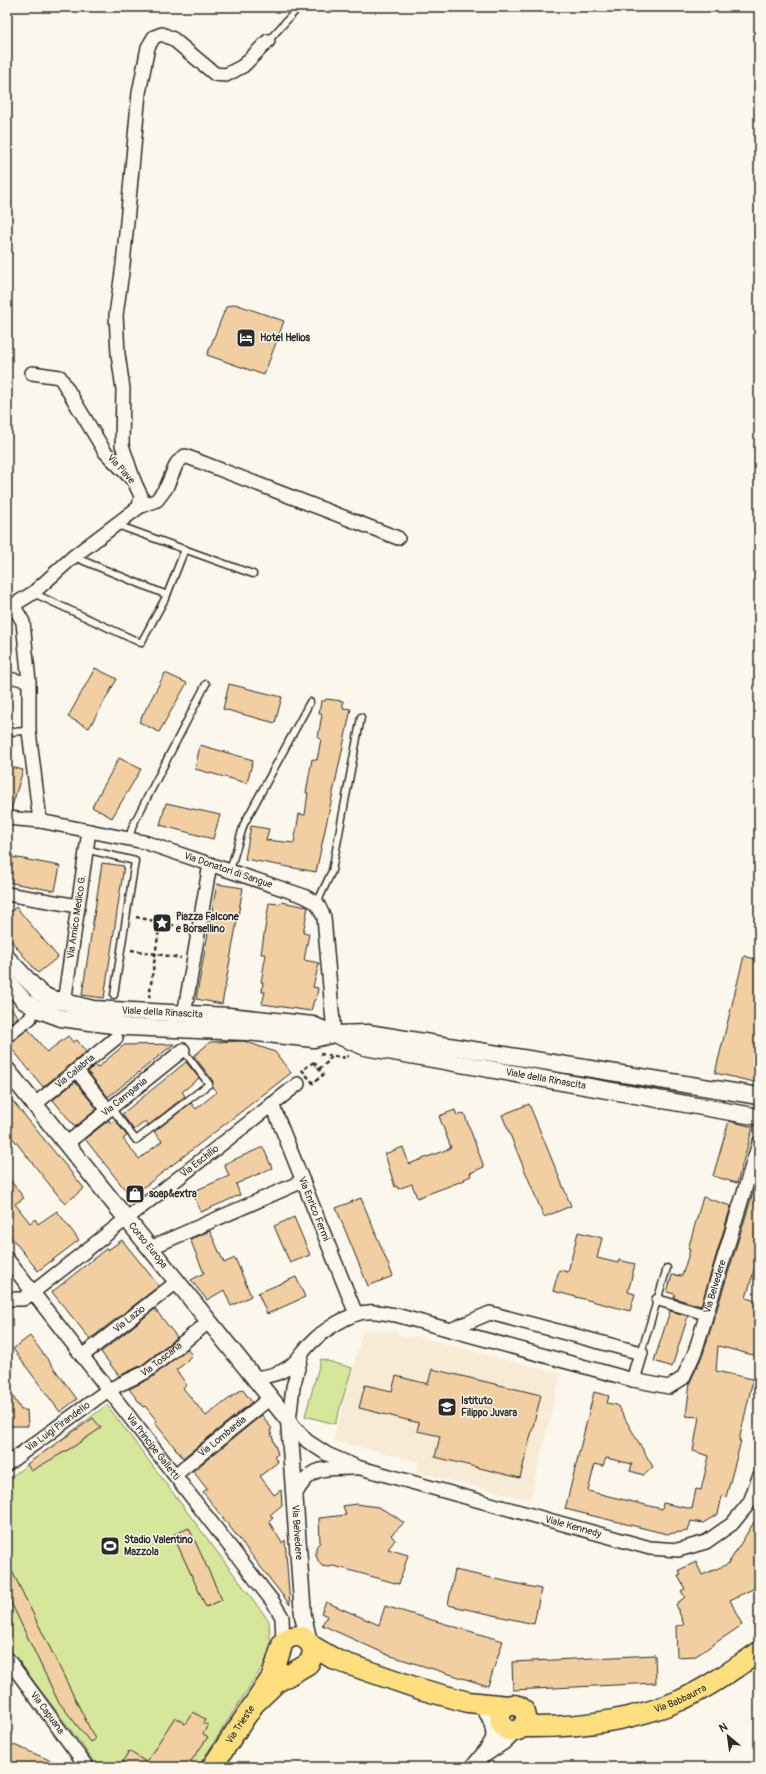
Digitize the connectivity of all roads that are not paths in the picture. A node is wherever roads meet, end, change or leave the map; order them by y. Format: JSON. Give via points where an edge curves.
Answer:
{"nodes":[{"id":1,"x":299,"y":7,"type":"edge"},
{"id":2,"x":268,"y":41,"type":"joint"},
{"id":3,"x":32,"y":373,"type":"dead end"},
{"id":4,"x":134,"y":481,"type":"junction"},
{"id":5,"x":139,"y":507,"type":"junction"},
{"id":6,"x":117,"y":525,"type":"junction"},
{"id":7,"x":398,"y":538,"type":"dead end"},
{"id":8,"x":185,"y":549,"type":"junction"},
{"id":9,"x":73,"y":557,"type":"junction"},
{"id":10,"x":253,"y":574,"type":"dead end"},
{"id":11,"x":33,"y":593,"type":"junction"},
{"id":12,"x":167,"y":595,"type":"junction"},
{"id":13,"x":10,"y":607,"type":"edge"},
{"id":14,"x":7,"y":678,"type":"edge"},
{"id":15,"x":29,"y":682,"type":"junction"},
{"id":16,"x":206,"y":684,"type":"dead end"},
{"id":17,"x":310,"y":702,"type":"dead end"},
{"id":18,"x":361,"y":717,"type":"dead end"},
{"id":19,"x":30,"y":731,"type":"junction"},
{"id":20,"x":7,"y":732,"type":"edge"},
{"id":21,"x":7,"y":818,"type":"edge"},
{"id":22,"x":40,"y":821,"type":"junction"},
{"id":23,"x":89,"y":831,"type":"junction"},
{"id":24,"x":128,"y":838,"type":"junction"},
{"id":25,"x":85,"y":848,"type":"junction"},
{"id":26,"x":210,"y":864,"type":"junction"},
{"id":27,"x":230,"y":870,"type":"junction"},
{"id":28,"x":7,"y":894,"type":"edge"},
{"id":29,"x":318,"y":903,"type":"junction"},
{"id":30,"x":78,"y":906,"type":"junction"},
{"id":31,"x":7,"y":958,"type":"edge"},
{"id":32,"x":7,"y":981,"type":"edge"},
{"id":33,"x":114,"y":995,"type":"dead end"},
{"id":34,"x":64,"y":1003,"type":"junction"},
{"id":35,"x":184,"y":1015,"type":"junction"},
{"id":36,"x":30,"y":1018,"type":"dead end"},
{"id":37,"x":334,"y":1034,"type":"junction"},
{"id":38,"x":7,"y":1036,"type":"edge"},
{"id":39,"x":116,"y":1038,"type":"dead end"},
{"id":40,"x":183,"y":1050,"type":"joint"},
{"id":41,"x":7,"y":1070,"type":"edge"},
{"id":42,"x":77,"y":1072,"type":"junction"},
{"id":43,"x":298,"y":1084,"type":"dead end"},
{"id":44,"x":759,"y":1096,"type":"edge"},
{"id":45,"x":272,"y":1104,"type":"junction"},
{"id":46,"x":34,"y":1105,"type":"junction"},
{"id":47,"x":109,"y":1109,"type":"junction"},
{"id":48,"x":759,"y":1117,"type":"edge"},
{"id":49,"x":759,"y":1143,"type":"edge"},
{"id":50,"x":66,"y":1144,"type":"junction"},
{"id":51,"x":303,"y":1181,"type":"junction"},
{"id":52,"x":126,"y":1218,"type":"junction"},
{"id":53,"x":150,"y":1248,"type":"junction"},
{"id":54,"x":7,"y":1260,"type":"edge"},
{"id":55,"x":666,"y":1268,"type":"dead end"},
{"id":56,"x":178,"y":1281,"type":"junction"},
{"id":57,"x":32,"y":1293,"type":"junction"},
{"id":58,"x":7,"y":1299,"type":"edge"},
{"id":59,"x":657,"y":1300,"type":"junction"},
{"id":60,"x":356,"y":1314,"type":"junction"},
{"id":61,"x":707,"y":1315,"type":"junction"},
{"id":62,"x":210,"y":1321,"type":"junction"},
{"id":63,"x":450,"y":1330,"type":"junction"},
{"id":64,"x":640,"y":1353,"type":"junction"},
{"id":65,"x":82,"y":1356,"type":"junction"},
{"id":66,"x":300,"y":1357,"type":"junction"},
{"id":67,"x":254,"y":1378,"type":"junction"},
{"id":68,"x":633,"y":1380,"type":"junction"},
{"id":69,"x":108,"y":1390,"type":"junction"},
{"id":70,"x":270,"y":1398,"type":"junction"},
{"id":71,"x":290,"y":1422,"type":"junction"},
{"id":72,"x":7,"y":1464,"type":"edge"},
{"id":73,"x":358,"y":1468,"type":"junction"},
{"id":74,"x":175,"y":1476,"type":"junction"},
{"id":75,"x":759,"y":1477,"type":"edge"},
{"id":76,"x":295,"y":1495,"type":"junction"},
{"id":77,"x":303,"y":1616,"type":"junction"},
{"id":78,"x":282,"y":1617,"type":"junction"},
{"id":79,"x":311,"y":1644,"type":"junction"},
{"id":80,"x":282,"y":1649,"type":"junction"},
{"id":81,"x":759,"y":1652,"type":"edge"},
{"id":82,"x":7,"y":1658,"type":"edge"},
{"id":83,"x":302,"y":1668,"type":"junction"},
{"id":84,"x":364,"y":1669,"type":"junction"},
{"id":85,"x":256,"y":1702,"type":"junction"},
{"id":86,"x":476,"y":1706,"type":"junction"},
{"id":87,"x":592,"y":1722,"type":"junction"},
{"id":88,"x":510,"y":1724,"type":"junction"},
{"id":89,"x":475,"y":1764,"type":"edge"},
{"id":90,"x":88,"y":1767,"type":"edge"},
{"id":91,"x":212,"y":1767,"type":"edge"}],
"edges":[{"from":1,"to":2,"type":"lane"},
{"from":2,"to":4,"type":"street","via":[[243,66],[226,75],[215,74],[173,39],[162,34],[154,37],[148,47],[139,93],[116,315],[123,389],[122,445]]},
{"from":3,"to":4,"type":"street","name":"Via Piave","via":[[60,377],[105,452]]},
{"from":4,"to":5,"type":"street","name":"Via Piave","via":[[141,496]]},
{"from":5,"to":6,"type":"street"},
{"from":5,"to":7,"type":"street","via":[[157,500],[166,488],[177,463],[185,456]]},
{"from":6,"to":8,"type":"lane"},
{"from":6,"to":9,"type":"street"},
{"from":8,"to":10,"type":"lane"},
{"from":8,"to":12,"type":"lane"},
{"from":9,"to":11,"type":"street"},
{"from":9,"to":12,"type":"lane"},
{"from":11,"to":12,"type":"lane","via":[[141,643]]},
{"from":11,"to":13,"type":"street"},
{"from":13,"to":15,"type":"street","via":[[24,622]]},
{"from":14,"to":15,"type":"street"},
{"from":15,"to":19,"type":"street"},
{"from":16,"to":24,"type":"lane","via":[[132,825]]},
{"from":17,"to":27,"type":"lane","via":[[244,824]]},
{"from":18,"to":29,"type":"lane","via":[[332,871]]},
{"from":19,"to":20,"type":"lane"},
{"from":19,"to":22,"type":"street"},
{"from":21,"to":22,"type":"street","name":"Via Donatori di Sangue"},
{"from":22,"to":23,"type":"street","name":"Via Donatori di Sangue"},
{"from":23,"to":24,"type":"street","name":"Via Donatori di Sangue"},
{"from":23,"to":25,"type":"street","name":"Via Amico Medico G."},
{"from":24,"to":26,"type":"street","name":"Via Donatori di Sangue"},
{"from":25,"to":30,"type":"street","name":"Via Amico Medico G."},
{"from":25,"to":33,"type":"lane","via":[[135,861]]},
{"from":26,"to":27,"type":"street","name":"Via Donatori di Sangue"},
{"from":26,"to":35,"type":"street"},
{"from":27,"to":29,"type":"street","name":"Via Donatori di Sangue"},
{"from":28,"to":30,"type":"street"},
{"from":29,"to":37,"type":"street","via":[[324,917]]},
{"from":30,"to":34,"type":"street","name":"Via Amico Medico G."},
{"from":31,"to":34,"type":"street","name":"Viale della Rinascita","via":[[38,992]]},
{"from":32,"to":37,"type":"street","name":"Viale della Rinascita","via":[[24,1001],[61,1018],[127,1027],[246,1032],[314,1039]]},
{"from":34,"to":35,"type":"street","name":"Viale della Rinascita","via":[[108,1011]]},
{"from":35,"to":37,"type":"street","name":"Viale della Rinascita","via":[[229,1016],[313,1025]]},
{"from":36,"to":38,"type":"street"},
{"from":37,"to":44,"type":"street","name":"Viale della Rinascita","via":[[368,1033]]},
{"from":37,"to":48,"type":"street","name":"Viale della Rinascita","via":[[365,1047]]},
{"from":39,"to":42,"type":"street","name":"Via Calabria"},
{"from":40,"to":47,"type":"street","name":"Via Campania"},
{"from":40,"to":47,"type":"lane","via":[[209,1084],[136,1140]]},
{"from":41,"to":46,"type":"street","name":"Corso Europa"},
{"from":42,"to":46,"type":"street","name":"Via Calabria"},
{"from":42,"to":47,"type":"street"},
{"from":43,"to":45,"type":"street","name":"Via Eschilio"},
{"from":45,"to":51,"type":"street","name":"Via Enrico Fermi"},
{"from":45,"to":52,"type":"street","name":"Via Eschilio"},
{"from":46,"to":50,"type":"street","name":"Corso Europa"},
{"from":47,"to":50,"type":"street","name":"Via Campania"},
{"from":49,"to":61,"type":"street","name":"Via Belvedere"},
{"from":50,"to":52,"type":"street","name":"Corso Europa"},
{"from":51,"to":53,"type":"street"},
{"from":51,"to":60,"type":"street","name":"Via Enrico Fermi"},
{"from":52,"to":53,"type":"street","name":"Corso Europa"},
{"from":52,"to":57,"type":"street","name":"Via Eschilio"},
{"from":53,"to":56,"type":"street","name":"Corso Europa"},
{"from":54,"to":57,"type":"street","name":"Via Principe Galletti"},
{"from":55,"to":59,"type":"lane"},
{"from":56,"to":62,"type":"street","name":"Corso Europa"},
{"from":56,"to":65,"type":"street","name":"Via Lazio"},
{"from":57,"to":58,"type":"street","via":[[23,1299]]},
{"from":57,"to":65,"type":"street","name":"Via Principe Galletti"},
{"from":59,"to":61,"type":"street"},
{"from":59,"to":64,"type":"lane"},
{"from":60,"to":63,"type":"street","name":"Via Belvedere","via":[[369,1312],[396,1315]]},
{"from":60,"to":66,"type":"street","name":"Via Belvedere","via":[[336,1324],[312,1342]]},
{"from":61,"to":68,"type":"street","name":"Via Belvedere","via":[[683,1378],[669,1387]]},
{"from":62,"to":67,"type":"street","name":"Corso Europa"},
{"from":62,"to":69,"type":"street","name":"Via Toscana","via":[[146,1372]]},
{"from":63,"to":64,"type":"street","via":[[490,1313]]},
{"from":63,"to":68,"type":"street","name":"Via Belvedere"},
{"from":64,"to":68,"type":"street"},
{"from":65,"to":69,"type":"street","name":"Via Principe Galletti"},
{"from":66,"to":67,"type":"street","via":[[274,1375]]},
{"from":66,"to":71,"type":"street","via":[[293,1387]]},
{"from":67,"to":70,"type":"street","name":"Corso Europa"},
{"from":69,"to":72,"type":"street","name":"Via Luigi Pirandello"},
{"from":69,"to":74,"type":"street","name":"Via Principe Galletti"},
{"from":70,"to":71,"type":"street","name":"Corso Europa"},
{"from":70,"to":74,"type":"street","name":"Via Lombardia"},
{"from":71,"to":73,"type":"street","via":[[307,1441],[327,1454]]},
{"from":71,"to":76,"type":"street","name":"Via Belvedere"},
{"from":73,"to":75,"type":"street","name":"Viale Kennedy","via":[[650,1548],[678,1550],[706,1542],[732,1524],[750,1502]]},
{"from":73,"to":76,"type":"street","via":[[311,1473],[302,1481]]},
{"from":74,"to":78,"type":"street","name":"Via Principe Galletti"},
{"from":76,"to":77,"type":"street","name":"Via Belvedere"},
{"from":77,"to":78,"type":"street","via":[[293,1621]]},
{"from":77,"to":79,"type":"street","name":"Via Belvedere"},
{"from":78,"to":80,"type":"street","name":"Via Principe Galletti"},
{"from":79,"to":80,"type":"main road","via":[[306,1638],[296,1635],[287,1638]]},
{"from":79,"to":83,"type":"main road","via":[[311,1660]]},
{"from":79,"to":84,"type":"main road","via":[[336,1660]]},
{"from":80,"to":83,"type":"main road","via":[[285,1665],[289,1668]]},
{"from":80,"to":85,"type":"main road","via":[[272,1677]]},
{"from":81,"to":87,"type":"main road","name":"Via Babbaurra","via":[[715,1682],[680,1700],[641,1714]]},
{"from":82,"to":90,"type":"street","name":"Via Capuana"},
{"from":83,"to":84,"type":"main road"},
{"from":83,"to":85,"type":"main road","via":[[277,1682]]},
{"from":84,"to":86,"type":"main road"},
{"from":85,"to":91,"type":"main road","name":"Via Trieste"},
{"from":86,"to":88,"type":"main road"},
{"from":86,"to":88,"type":"street","via":[[490,1719],[493,1728]]},
{"from":87,"to":88,"type":"main road"},
{"from":87,"to":88,"type":"main road","name":"Via Babbaurra","via":[[555,1728]]},
{"from":88,"to":89,"type":"street"}]}
